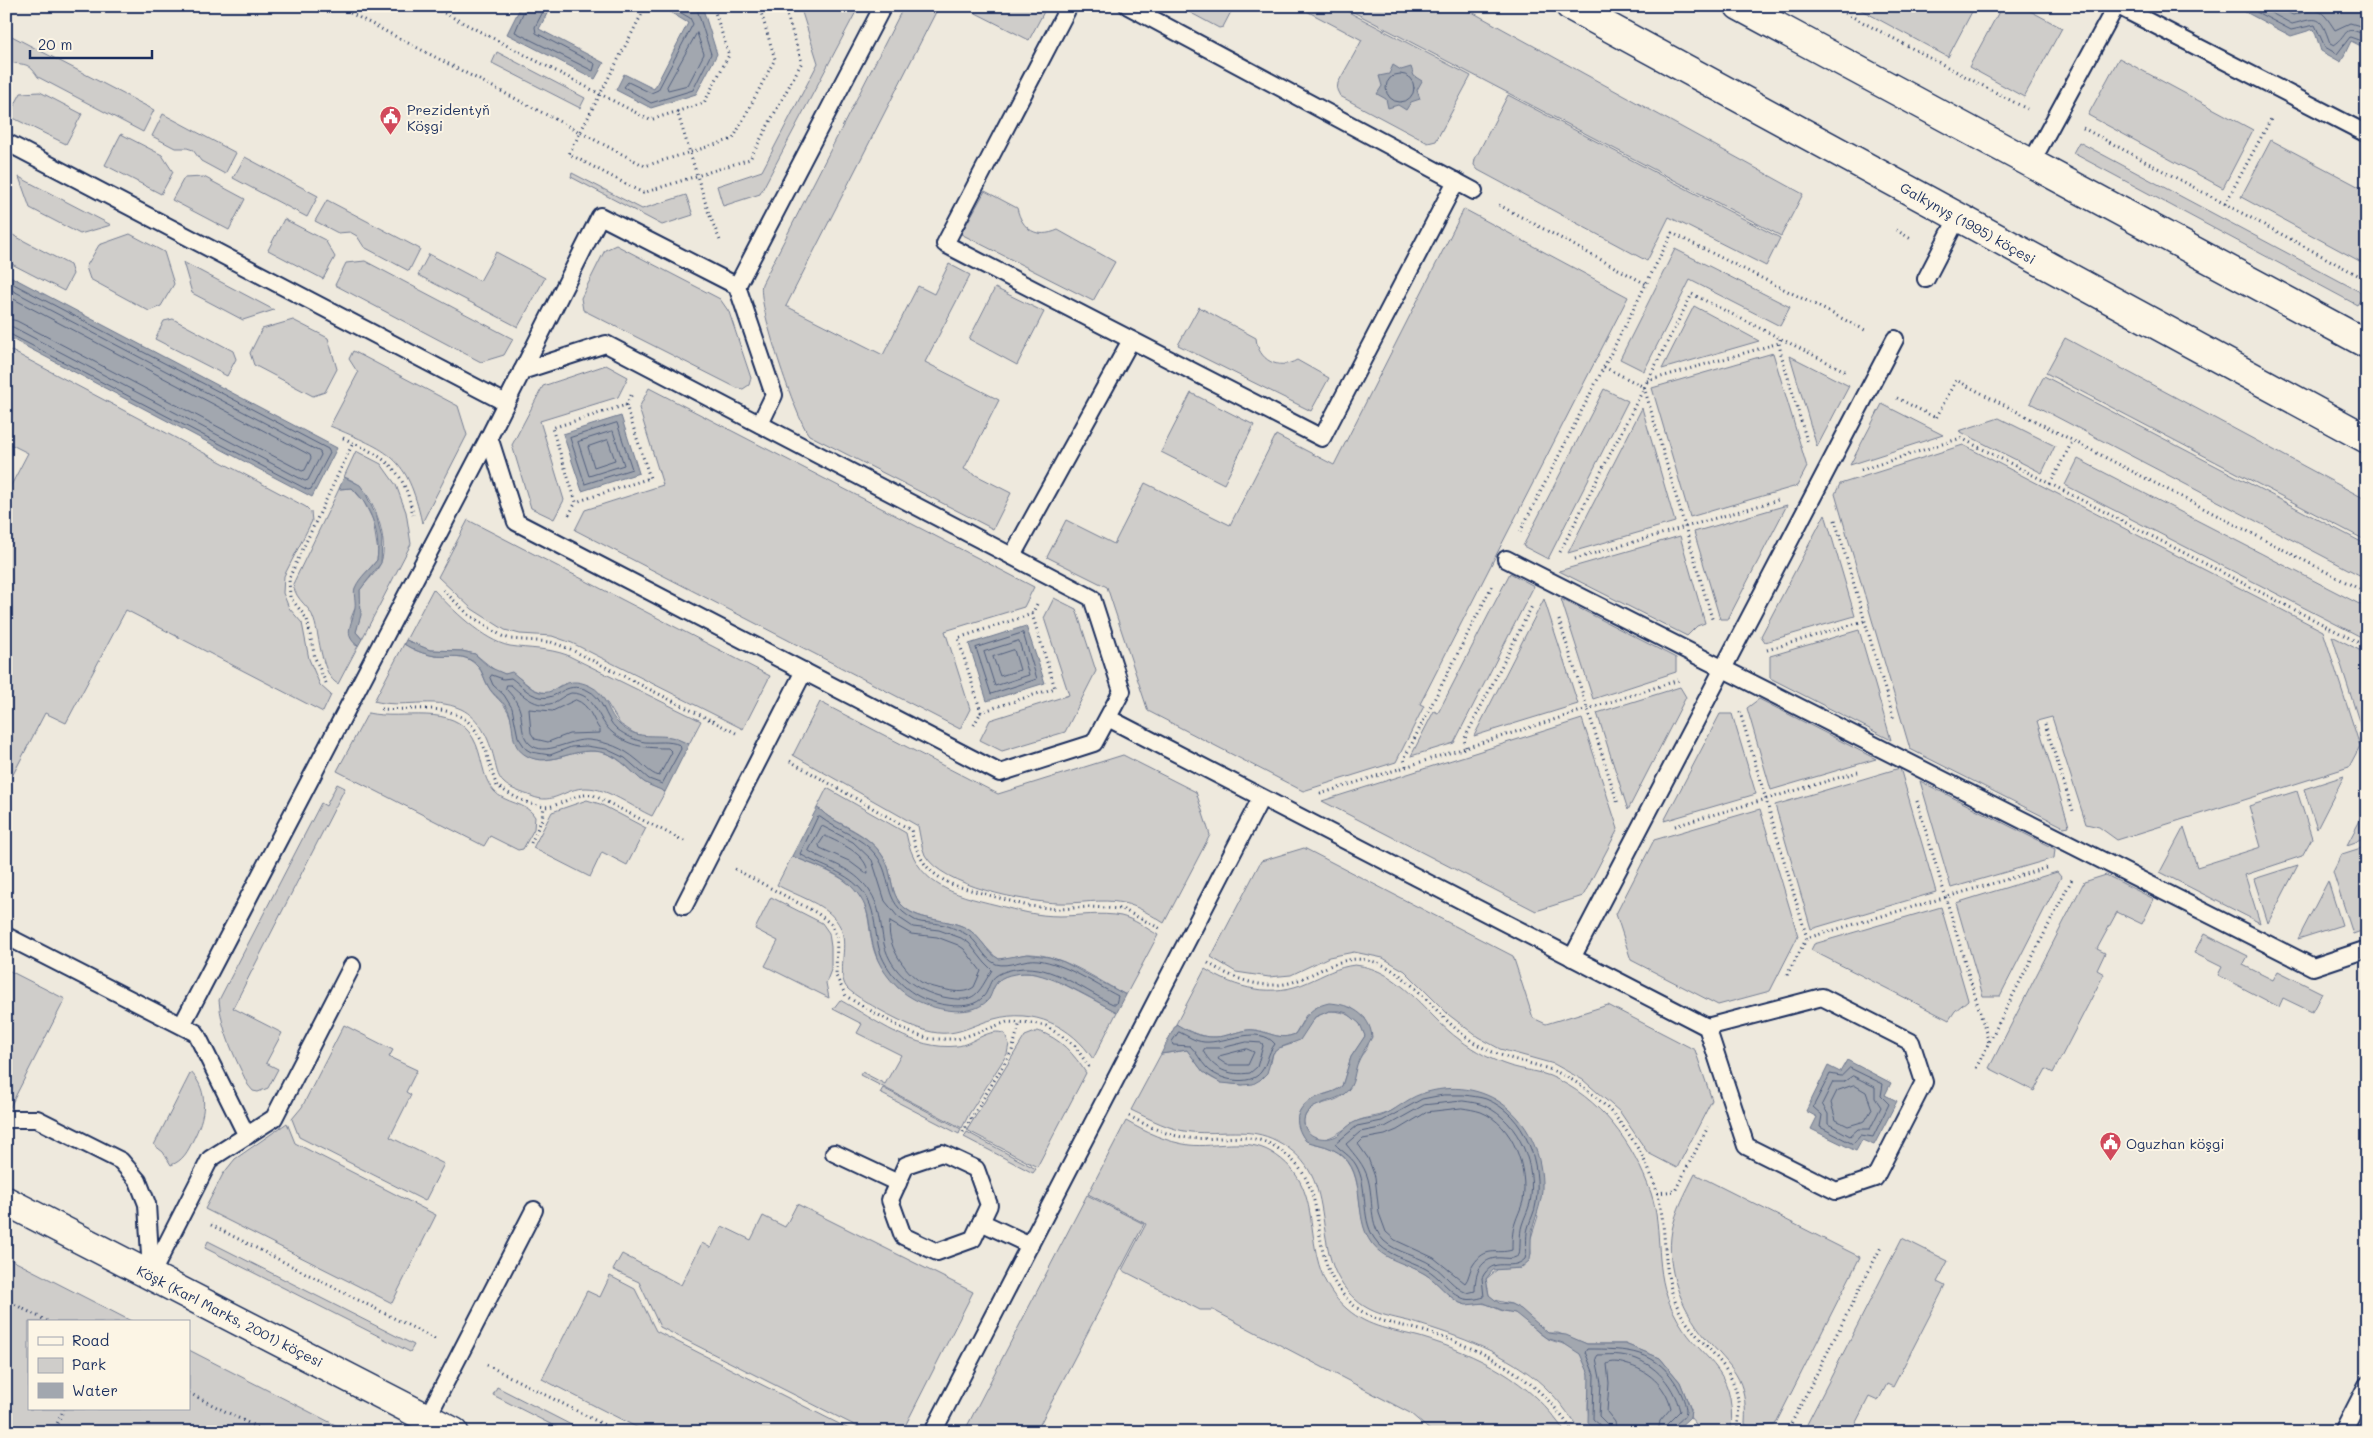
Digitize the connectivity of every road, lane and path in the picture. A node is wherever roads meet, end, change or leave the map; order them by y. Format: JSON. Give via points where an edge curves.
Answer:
{"nodes":[{"id":1,"x":337,"y":6,"type":"edge"},
{"id":2,"x":431,"y":6,"type":"edge"},
{"id":3,"x":646,"y":6,"type":"edge"},
{"id":4,"x":713,"y":6,"type":"edge"},
{"id":5,"x":759,"y":6,"type":"edge"},
{"id":6,"x":784,"y":6,"type":"edge"},
{"id":7,"x":883,"y":6,"type":"edge"},
{"id":8,"x":1069,"y":6,"type":"edge"},
{"id":9,"x":1128,"y":6,"type":"edge"},
{"id":10,"x":1570,"y":6,"type":"edge"},
{"id":11,"x":1739,"y":6,"type":"edge"},
{"id":12,"x":1832,"y":6,"type":"edge"},
{"id":13,"x":2117,"y":6,"type":"edge"},
{"id":14,"x":2286,"y":92,"type":"junction"},
{"id":15,"x":600,"y":94,"type":"junction"},
{"id":16,"x":677,"y":111,"type":"junction"},
{"id":17,"x":2055,"y":119,"type":"junction"},
{"id":18,"x":580,"y":132,"type":"junction"},
{"id":19,"x":2367,"y":134,"type":"edge"},
{"id":20,"x":6,"y":142,"type":"edge"},
{"id":21,"x":689,"y":152,"type":"junction"},
{"id":22,"x":2031,"y":163,"type":"junction"},
{"id":23,"x":697,"y":175,"type":"junction"},
{"id":24,"x":1456,"y":181,"type":"junction"},
{"id":25,"x":1474,"y":191,"type":"joint"},
{"id":26,"x":2225,"y":204,"type":"junction"},
{"id":27,"x":1958,"y":217,"type":"junction"},
{"id":28,"x":1926,"y":279,"type":"dead end"},
{"id":29,"x":2367,"y":280,"type":"edge"},
{"id":30,"x":1646,"y":284,"type":"junction"},
{"id":31,"x":737,"y":286,"type":"junction"},
{"id":32,"x":1131,"y":340,"type":"junction"},
{"id":33,"x":1779,"y":341,"type":"junction"},
{"id":34,"x":1893,"y":341,"type":"joint"},
{"id":35,"x":2367,"y":344,"type":"edge"},
{"id":36,"x":1604,"y":367,"type":"junction"},
{"id":37,"x":522,"y":371,"type":"junction"},
{"id":38,"x":1646,"y":382,"type":"junction"},
{"id":39,"x":1871,"y":384,"type":"junction"},
{"id":40,"x":1644,"y":387,"type":"junction"},
{"id":41,"x":506,"y":402,"type":"junction"},
{"id":42,"x":760,"y":424,"type":"junction"},
{"id":43,"x":489,"y":436,"type":"junction"},
{"id":44,"x":343,"y":438,"type":"dead end"},
{"id":45,"x":2367,"y":439,"type":"edge"},
{"id":46,"x":2073,"y":440,"type":"junction"},
{"id":47,"x":353,"y":443,"type":"junction"},
{"id":48,"x":650,"y":478,"type":"joint"},
{"id":49,"x":1821,"y":481,"type":"junction"},
{"id":50,"x":2050,"y":484,"type":"junction"},
{"id":51,"x":1685,"y":527,"type":"junction"},
{"id":52,"x":1012,"y":556,"type":"junction"},
{"id":53,"x":426,"y":558,"type":"junction"},
{"id":54,"x":1506,"y":559,"type":"junction"},
{"id":55,"x":1550,"y":572,"type":"junction"},
{"id":56,"x":2367,"y":593,"type":"edge"},
{"id":57,"x":1864,"y":621,"type":"junction"},
{"id":58,"x":958,"y":638,"type":"joint"},
{"id":59,"x":2367,"y":647,"type":"edge"},
{"id":60,"x":1723,"y":668,"type":"junction"},
{"id":61,"x":804,"y":671,"type":"junction"},
{"id":62,"x":330,"y":687,"type":"dead end"},
{"id":63,"x":1587,"y":709,"type":"junction"},
{"id":64,"x":1108,"y":718,"type":"junction"},
{"id":65,"x":2045,"y":724,"type":"dead end"},
{"id":66,"x":1466,"y":747,"type":"junction"},
{"id":67,"x":765,"y":748,"type":"junction"},
{"id":68,"x":1905,"y":760,"type":"junction"},
{"id":69,"x":1406,"y":766,"type":"junction"},
{"id":70,"x":1261,"y":798,"type":"junction"},
{"id":71,"x":1766,"y":799,"type":"junction"},
{"id":72,"x":544,"y":807,"type":"dead end"},
{"id":73,"x":1301,"y":818,"type":"junction"},
{"id":74,"x":1641,"y":825,"type":"junction"},
{"id":75,"x":531,"y":843,"type":"dead end"},
{"id":76,"x":2087,"y":852,"type":"junction"},
{"id":77,"x":684,"y":906,"type":"dead end"},
{"id":78,"x":1161,"y":929,"type":"dead end"},
{"id":79,"x":6,"y":936,"type":"edge"},
{"id":80,"x":1807,"y":938,"type":"dead end"},
{"id":81,"x":2367,"y":949,"type":"edge"},
{"id":82,"x":1572,"y":958,"type":"junction"},
{"id":83,"x":1209,"y":963,"type":"dead end"},
{"id":84,"x":352,"y":966,"type":"dead end"},
{"id":85,"x":1020,"y":1022,"type":"dead end"},
{"id":86,"x":182,"y":1025,"type":"junction"},
{"id":87,"x":1707,"y":1027,"type":"junction"},
{"id":88,"x":1989,"y":1043,"type":"junction"},
{"id":89,"x":1976,"y":1068,"type":"dead end"},
{"id":90,"x":1128,"y":1116,"type":"dead end"},
{"id":91,"x":6,"y":1119,"type":"edge"},
{"id":92,"x":247,"y":1136,"type":"junction"},
{"id":93,"x":834,"y":1153,"type":"dead end"},
{"id":94,"x":951,"y":1157,"type":"junction"},
{"id":95,"x":898,"y":1183,"type":"junction"},
{"id":96,"x":6,"y":1202,"type":"edge"},
{"id":97,"x":534,"y":1210,"type":"dead end"},
{"id":98,"x":981,"y":1222,"type":"junction"},
{"id":99,"x":206,"y":1223,"type":"dead end"},
{"id":100,"x":1030,"y":1245,"type":"junction"},
{"id":101,"x":1881,"y":1247,"type":"dead end"},
{"id":102,"x":151,"y":1276,"type":"junction"},
{"id":103,"x":6,"y":1300,"type":"edge"},
{"id":104,"x":45,"y":1320,"type":"edge"},
{"id":105,"x":432,"y":1337,"type":"dead end"},
{"id":106,"x":484,"y":1364,"type":"dead end"},
{"id":107,"x":2367,"y":1385,"type":"edge"},
{"id":108,"x":190,"y":1394,"type":"edge"},
{"id":109,"x":64,"y":1410,"type":"edge"},
{"id":110,"x":428,"y":1418,"type":"junction"},
{"id":111,"x":53,"y":1432,"type":"edge"},
{"id":112,"x":266,"y":1432,"type":"edge"},
{"id":113,"x":454,"y":1432,"type":"edge"},
{"id":114,"x":618,"y":1432,"type":"edge"},
{"id":115,"x":933,"y":1432,"type":"edge"},
{"id":116,"x":1574,"y":1432,"type":"edge"},
{"id":117,"x":1737,"y":1432,"type":"edge"},
{"id":118,"x":1787,"y":1432,"type":"edge"},
{"id":119,"x":2343,"y":1432,"type":"edge"}],
"edges":[{"from":1,"to":18,"type":"path"},
{"from":2,"to":15,"type":"path"},
{"from":3,"to":15,"type":"path"},
{"from":4,"to":16,"type":"path","via":[[729,55],[704,102]]},
{"from":5,"to":21,"type":"path","via":[[775,59],[733,139]]},
{"from":6,"to":23,"type":"path","via":[[802,62],[750,159]]},
{"from":7,"to":31,"type":"lane"},
{"from":8,"to":32,"type":"lane","via":[[945,244]]},
{"from":9,"to":24,"type":"lane"},
{"from":10,"to":27,"type":"street","name":"Galkynyş (1995) köçesi"},
{"from":11,"to":22,"type":"street"},
{"from":12,"to":17,"type":"path","via":[[2020,107]]},
{"from":13,"to":14,"type":"lane"},
{"from":13,"to":17,"type":"lane"},
{"from":14,"to":19,"type":"lane"},
{"from":14,"to":26,"type":"path"},
{"from":15,"to":16,"type":"path","via":[[650,120]]},
{"from":15,"to":18,"type":"path"},
{"from":16,"to":21,"type":"path"},
{"from":17,"to":22,"type":"lane"},
{"from":17,"to":26,"type":"path","via":[[2084,128]]},
{"from":18,"to":21,"type":"path","via":[[646,166]]},
{"from":18,"to":23,"type":"path","via":[[570,154],[643,193]]},
{"from":20,"to":41,"type":"lane"},
{"from":21,"to":23,"type":"path"},
{"from":22,"to":35,"type":"street"},
{"from":23,"to":31,"type":"path"},
{"from":24,"to":25,"type":"lane"},
{"from":24,"to":32,"type":"lane","via":[[1322,438]]},
{"from":25,"to":30,"type":"path"},
{"from":26,"to":29,"type":"path"},
{"from":27,"to":28,"type":"lane"},
{"from":27,"to":45,"type":"street","name":"Galkynyş (1995) köçesi"},
{"from":30,"to":34,"type":"path","via":[[1672,233]]},
{"from":30,"to":36,"type":"path"},
{"from":31,"to":37,"type":"lane","via":[[600,216]]},
{"from":31,"to":42,"type":"lane","via":[[774,395]]},
{"from":32,"to":52,"type":"lane"},
{"from":33,"to":38,"type":"path"},
{"from":33,"to":38,"type":"path","via":[[1692,294]]},
{"from":33,"to":39,"type":"path"},
{"from":33,"to":49,"type":"path"},
{"from":34,"to":39,"type":"lane"},
{"from":36,"to":40,"type":"path"},
{"from":36,"to":54,"type":"path"},
{"from":37,"to":41,"type":"lane"},
{"from":37,"to":42,"type":"lane","via":[[606,344]]},
{"from":38,"to":40,"type":"path"},
{"from":39,"to":46,"type":"path","via":[[1936,418],[1956,380]]},
{"from":39,"to":49,"type":"lane"},
{"from":40,"to":51,"type":"path"},
{"from":40,"to":55,"type":"path"},
{"from":41,"to":43,"type":"lane"},
{"from":42,"to":52,"type":"lane"},
{"from":43,"to":53,"type":"lane"},
{"from":43,"to":61,"type":"lane","via":[[516,522]]},
{"from":44,"to":47,"type":"path"},
{"from":46,"to":50,"type":"path"},
{"from":46,"to":56,"type":"path"},
{"from":47,"to":53,"type":"path","via":[[386,459],[395,470],[408,496],[416,534]]},
{"from":47,"to":62,"type":"path","via":[[288,584],[290,596],[307,619],[315,658]]},
{"from":48,"to":48,"type":"path","via":[[576,502],[552,428],[626,405]]},
{"from":49,"to":50,"type":"path","via":[[1961,438]]},
{"from":49,"to":51,"type":"path","via":[[1792,496]]},
{"from":49,"to":57,"type":"path"},
{"from":49,"to":60,"type":"lane"},
{"from":50,"to":59,"type":"path"},
{"from":51,"to":55,"type":"path"},
{"from":51,"to":60,"type":"path"},
{"from":52,"to":64,"type":"lane","via":[[1092,598],[1122,691]]},
{"from":53,"to":67,"type":"path","via":[[436,583],[468,614],[502,636],[551,642],[570,649]]},
{"from":53,"to":86,"type":"lane"},
{"from":54,"to":55,"type":"lane"},
{"from":54,"to":69,"type":"path","via":[[1404,759]]},
{"from":55,"to":60,"type":"lane"},
{"from":55,"to":63,"type":"path"},
{"from":55,"to":66,"type":"path","via":[[1464,740]]},
{"from":57,"to":60,"type":"path","via":[[1768,650]]},
{"from":57,"to":68,"type":"path"},
{"from":58,"to":58,"type":"path","via":[[1032,614],[1055,688],[981,712]]},
{"from":60,"to":63,"type":"path"},
{"from":60,"to":68,"type":"lane"},
{"from":60,"to":71,"type":"path"},
{"from":60,"to":74,"type":"lane"},
{"from":61,"to":64,"type":"lane","via":[[1000,773],[1094,743]]},
{"from":61,"to":67,"type":"lane"},
{"from":63,"to":66,"type":"path"},
{"from":63,"to":74,"type":"path","via":[[1623,820]]},
{"from":64,"to":70,"type":"lane"},
{"from":65,"to":76,"type":"path"},
{"from":66,"to":69,"type":"path"},
{"from":67,"to":77,"type":"lane"},
{"from":67,"to":78,"type":"path","via":[[912,830],[916,850],[925,866],[953,886],[1028,906],[1122,909]]},
{"from":68,"to":71,"type":"path"},
{"from":68,"to":76,"type":"lane"},
{"from":68,"to":88,"type":"path"},
{"from":69,"to":73,"type":"path","via":[[1312,796]]},
{"from":70,"to":73,"type":"lane"},
{"from":70,"to":100,"type":"lane"},
{"from":71,"to":74,"type":"path","via":[[1660,831]]},
{"from":71,"to":80,"type":"path"},
{"from":72,"to":75,"type":"path"},
{"from":73,"to":82,"type":"lane"},
{"from":74,"to":82,"type":"lane"},
{"from":76,"to":81,"type":"lane","via":[[2313,967]]},
{"from":76,"to":88,"type":"path"},
{"from":79,"to":86,"type":"lane"},
{"from":82,"to":87,"type":"lane"},
{"from":83,"to":117,"type":"path","via":[[1234,978],[1268,984],[1293,982],[1354,958],[1380,964],[1402,977],[1454,1029],[1474,1043],[1497,1055],[1552,1070],[1605,1106],[1624,1126],[1649,1171],[1662,1212],[1666,1268],[1673,1297],[1694,1333],[1731,1377],[1738,1397]]},
{"from":84,"to":92,"type":"lane","via":[[274,1118]]},
{"from":85,"to":94,"type":"path","via":[[1012,1051],[1001,1073],[972,1116]]},
{"from":86,"to":92,"type":"lane","via":[[196,1033]]},
{"from":87,"to":87,"type":"lane","via":[[1822,998],[1911,1042],[1924,1082],[1875,1178],[1836,1191],[1746,1146]]},
{"from":88,"to":89,"type":"path"},
{"from":90,"to":116,"type":"path","via":[[1175,1136],[1252,1138],[1274,1146],[1294,1162],[1309,1181],[1327,1268],[1351,1304],[1376,1320],[1450,1340],[1508,1368],[1538,1388]]},
{"from":91,"to":102,"type":"lane","via":[[37,1119],[121,1162],[138,1182],[147,1204]]},
{"from":92,"to":102,"type":"lane","via":[[210,1159]]},
{"from":93,"to":95,"type":"lane"},
{"from":94,"to":95,"type":"lane","via":[[942,1153],[906,1165]]},
{"from":94,"to":98,"type":"lane","via":[[976,1169],[989,1205]]},
{"from":95,"to":98,"type":"lane","via":[[890,1200],[903,1236],[928,1248],[937,1252],[973,1239]]},
{"from":96,"to":102,"type":"street","name":"Köşk (Karl Marks, 2001) köçesi"},
{"from":97,"to":110,"type":"lane"},
{"from":98,"to":100,"type":"lane"},
{"from":99,"to":105,"type":"path"},
{"from":100,"to":115,"type":"lane"},
{"from":101,"to":118,"type":"path"},
{"from":102,"to":110,"type":"street","name":"Köşk (Karl Marks, 2001) köçesi"},
{"from":103,"to":104,"type":"path"},
{"from":106,"to":114,"type":"path"},
{"from":107,"to":119,"type":"lane"},
{"from":108,"to":112,"type":"path"},
{"from":109,"to":111,"type":"path"},
{"from":110,"to":113,"type":"street","name":"Köşk (Karl Marks, 2001) köçesi"}]}
